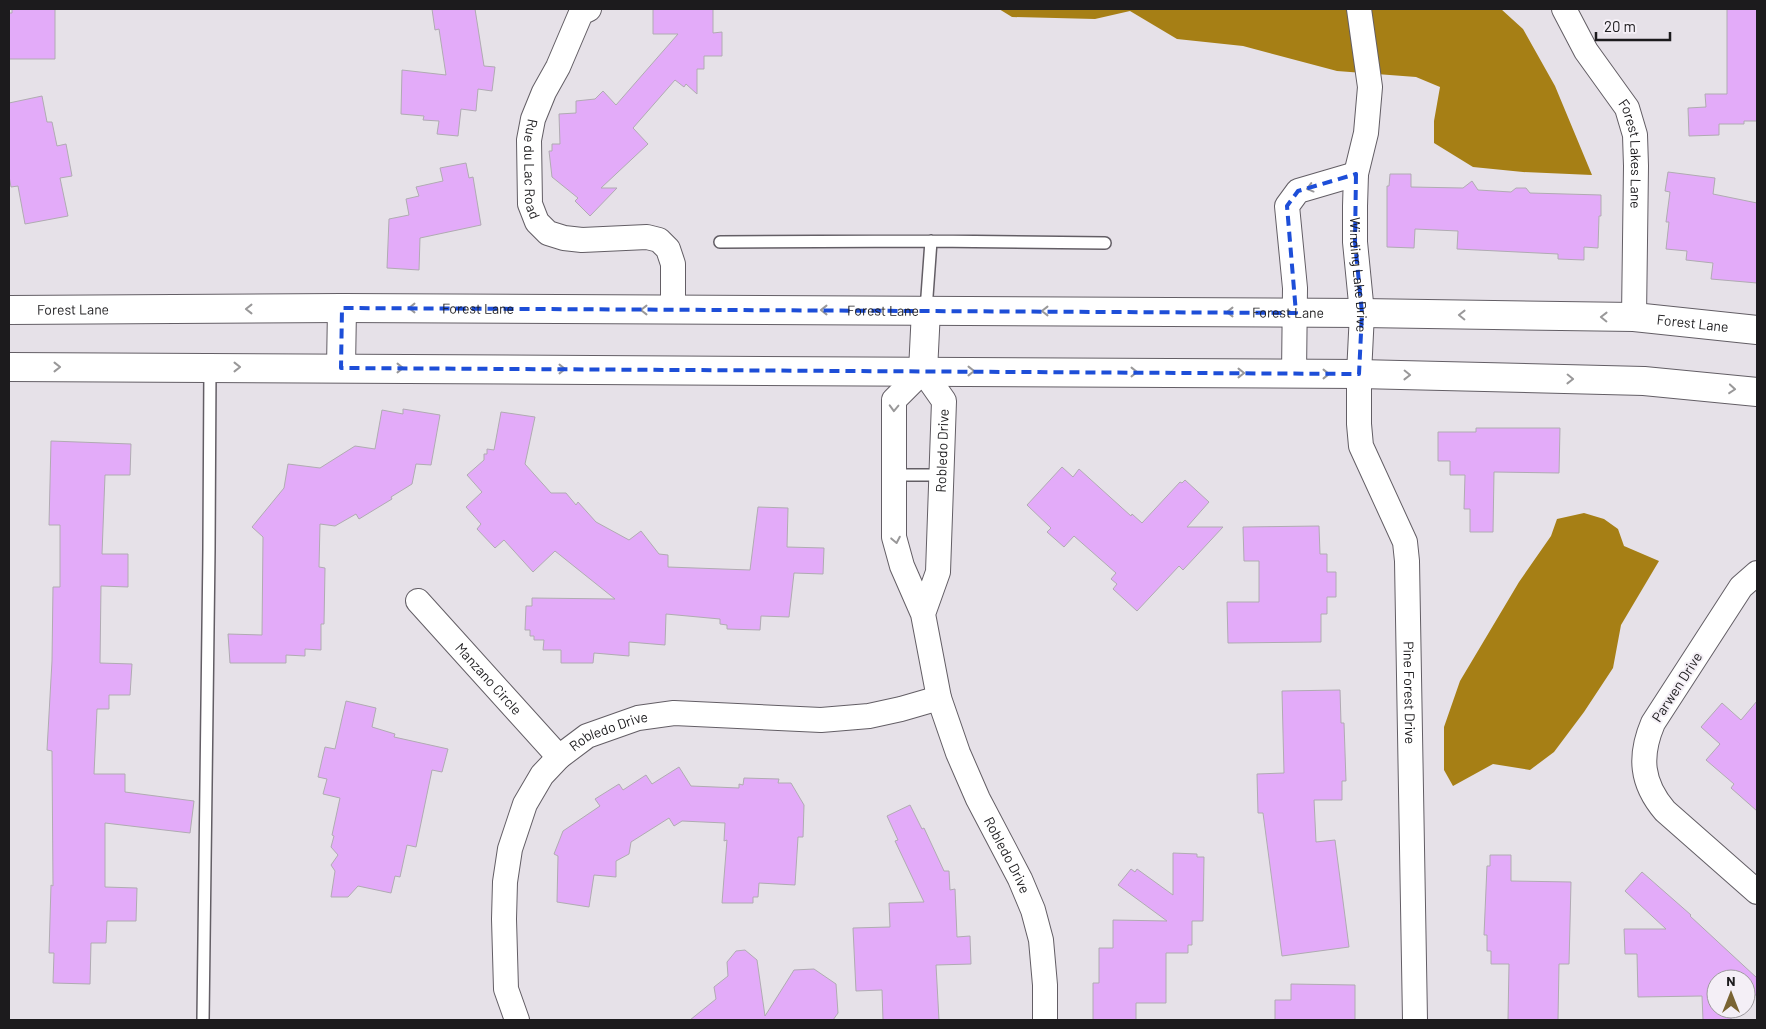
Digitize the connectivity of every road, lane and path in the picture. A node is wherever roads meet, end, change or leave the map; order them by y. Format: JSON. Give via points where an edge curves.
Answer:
{"nodes":[{"id":1,"x":1359,"y":9,"type":"edge"},
{"id":2,"x":1564,"y":9,"type":"edge"},
{"id":3,"x":581,"y":10,"type":"edge"},
{"id":4,"x":1356,"y":174,"type":"junction"},
{"id":5,"x":931,"y":241,"type":"junction"},
{"id":6,"x":720,"y":242,"type":"dead end"},
{"id":7,"x":1105,"y":243,"type":"dead end"},
{"id":8,"x":342,"y":308,"type":"junction"},
{"id":9,"x":9,"y":310,"type":"edge"},
{"id":10,"x":673,"y":310,"type":"junction"},
{"id":11,"x":926,"y":310,"type":"junction"},
{"id":12,"x":1296,"y":313,"type":"junction"},
{"id":13,"x":1362,"y":313,"type":"junction"},
{"id":14,"x":1634,"y":317,"type":"junction"},
{"id":15,"x":1757,"y":330,"type":"edge"},
{"id":16,"x":9,"y":367,"type":"edge"},
{"id":17,"x":210,"y":367,"type":"junction"},
{"id":18,"x":341,"y":368,"type":"junction"},
{"id":19,"x":923,"y":371,"type":"junction"},
{"id":20,"x":1294,"y":374,"type":"junction"},
{"id":21,"x":1359,"y":374,"type":"junction"},
{"id":22,"x":1757,"y":392,"type":"edge"},
{"id":23,"x":894,"y":475,"type":"junction"},
{"id":24,"x":941,"y":475,"type":"junction"},
{"id":25,"x":1757,"y":573,"type":"edge"},
{"id":26,"x":418,"y":601,"type":"dead end"},
{"id":27,"x":923,"y":614,"type":"junction"},
{"id":28,"x":939,"y":698,"type":"junction"},
{"id":29,"x":559,"y":757,"type":"junction"},
{"id":30,"x":1757,"y":892,"type":"edge"},
{"id":31,"x":204,"y":1020,"type":"edge"},
{"id":32,"x":517,"y":1020,"type":"edge"},
{"id":33,"x":1045,"y":1020,"type":"edge"},
{"id":34,"x":1415,"y":1020,"type":"edge"}],
"edges":[{"from":1,"to":4,"type":"street","name":"Winding Lake Drive","via":[[1370,87],[1366,133]]},
{"from":2,"to":14,"type":"street","name":"Forest Lakes Lane","via":[[1586,51],[1627,108],[1635,135]]},
{"from":3,"to":10,"type":"street","name":"Rue du Lac Road","via":[[533,119],[529,140],[530,204],[537,222],[548,233],[564,238],[647,237],[659,240],[668,249],[673,264]]},
{"from":4,"to":12,"type":"street","one_way":true,"via":[[1298,191],[1287,206]]},
{"from":4,"to":13,"type":"street","name":"Winding Lake Drive","via":[[1355,242]]},
{"from":5,"to":6,"type":"lane"},
{"from":5,"to":7,"type":"lane"},
{"from":5,"to":11,"type":"lane"},
{"from":8,"to":9,"type":"main road","name":"Forest Lane","one_way":true},
{"from":10,"to":8,"type":"main road","name":"Forest Lane","one_way":true},
{"from":8,"to":18,"type":"main road"},
{"from":11,"to":10,"type":"main road","name":"Forest Lane","one_way":true},
{"from":12,"to":11,"type":"main road","name":"Forest Lane","one_way":true},
{"from":11,"to":19,"type":"main road"},
{"from":12,"to":13,"type":"main road","name":"Forest Lane"},
{"from":12,"to":20,"type":"street"},
{"from":14,"to":13,"type":"main road","name":"Forest Lane","one_way":true},
{"from":13,"to":21,"type":"street","name":"Winding Lake Drive"},
{"from":14,"to":15,"type":"main road","name":"Forest Lane"},
{"from":16,"to":17,"type":"main road","one_way":true},
{"from":17,"to":18,"type":"main road","one_way":true},
{"from":17,"to":31,"type":"lane"},
{"from":18,"to":19,"type":"main road","one_way":true},
{"from":19,"to":20,"type":"main road","one_way":true},
{"from":19,"to":23,"type":"street","name":"Robledo Drive","one_way":true,"via":[[894,400]]},
{"from":19,"to":24,"type":"street","name":"Robledo Drive","via":[[944,401]]},
{"from":20,"to":21,"type":"main road","one_way":true},
{"from":21,"to":22,"type":"main road","one_way":true,"via":[[1644,381]]},
{"from":21,"to":34,"type":"street","name":"Pine Forest Drive","via":[[1361,446],[1404,542],[1407,561]]},
{"from":23,"to":24,"type":"lane"},
{"from":23,"to":27,"type":"street","name":"Robledo Drive","one_way":true,"via":[[894,537],[902,566]]},
{"from":24,"to":27,"type":"street","name":"Robledo Drive","via":[[938,572]]},
{"from":25,"to":30,"type":"street","name":"Parwen Drive","via":[[1741,587],[1653,723],[1644,754],[1648,786],[1655,800]]},
{"from":26,"to":29,"type":"street","name":"Manzano Circle"},
{"from":27,"to":28,"type":"street","name":"Robledo Drive"},
{"from":28,"to":29,"type":"street","name":"Robledo Drive","via":[[869,716],[821,720],[674,713],[638,718],[587,736]]},
{"from":28,"to":33,"type":"street","name":"Robledo Drive","via":[[978,800],[1034,910],[1041,940]]},
{"from":29,"to":32,"type":"street","name":"Robledo Drive","via":[[542,775],[525,804],[505,882],[506,989]]}]}
